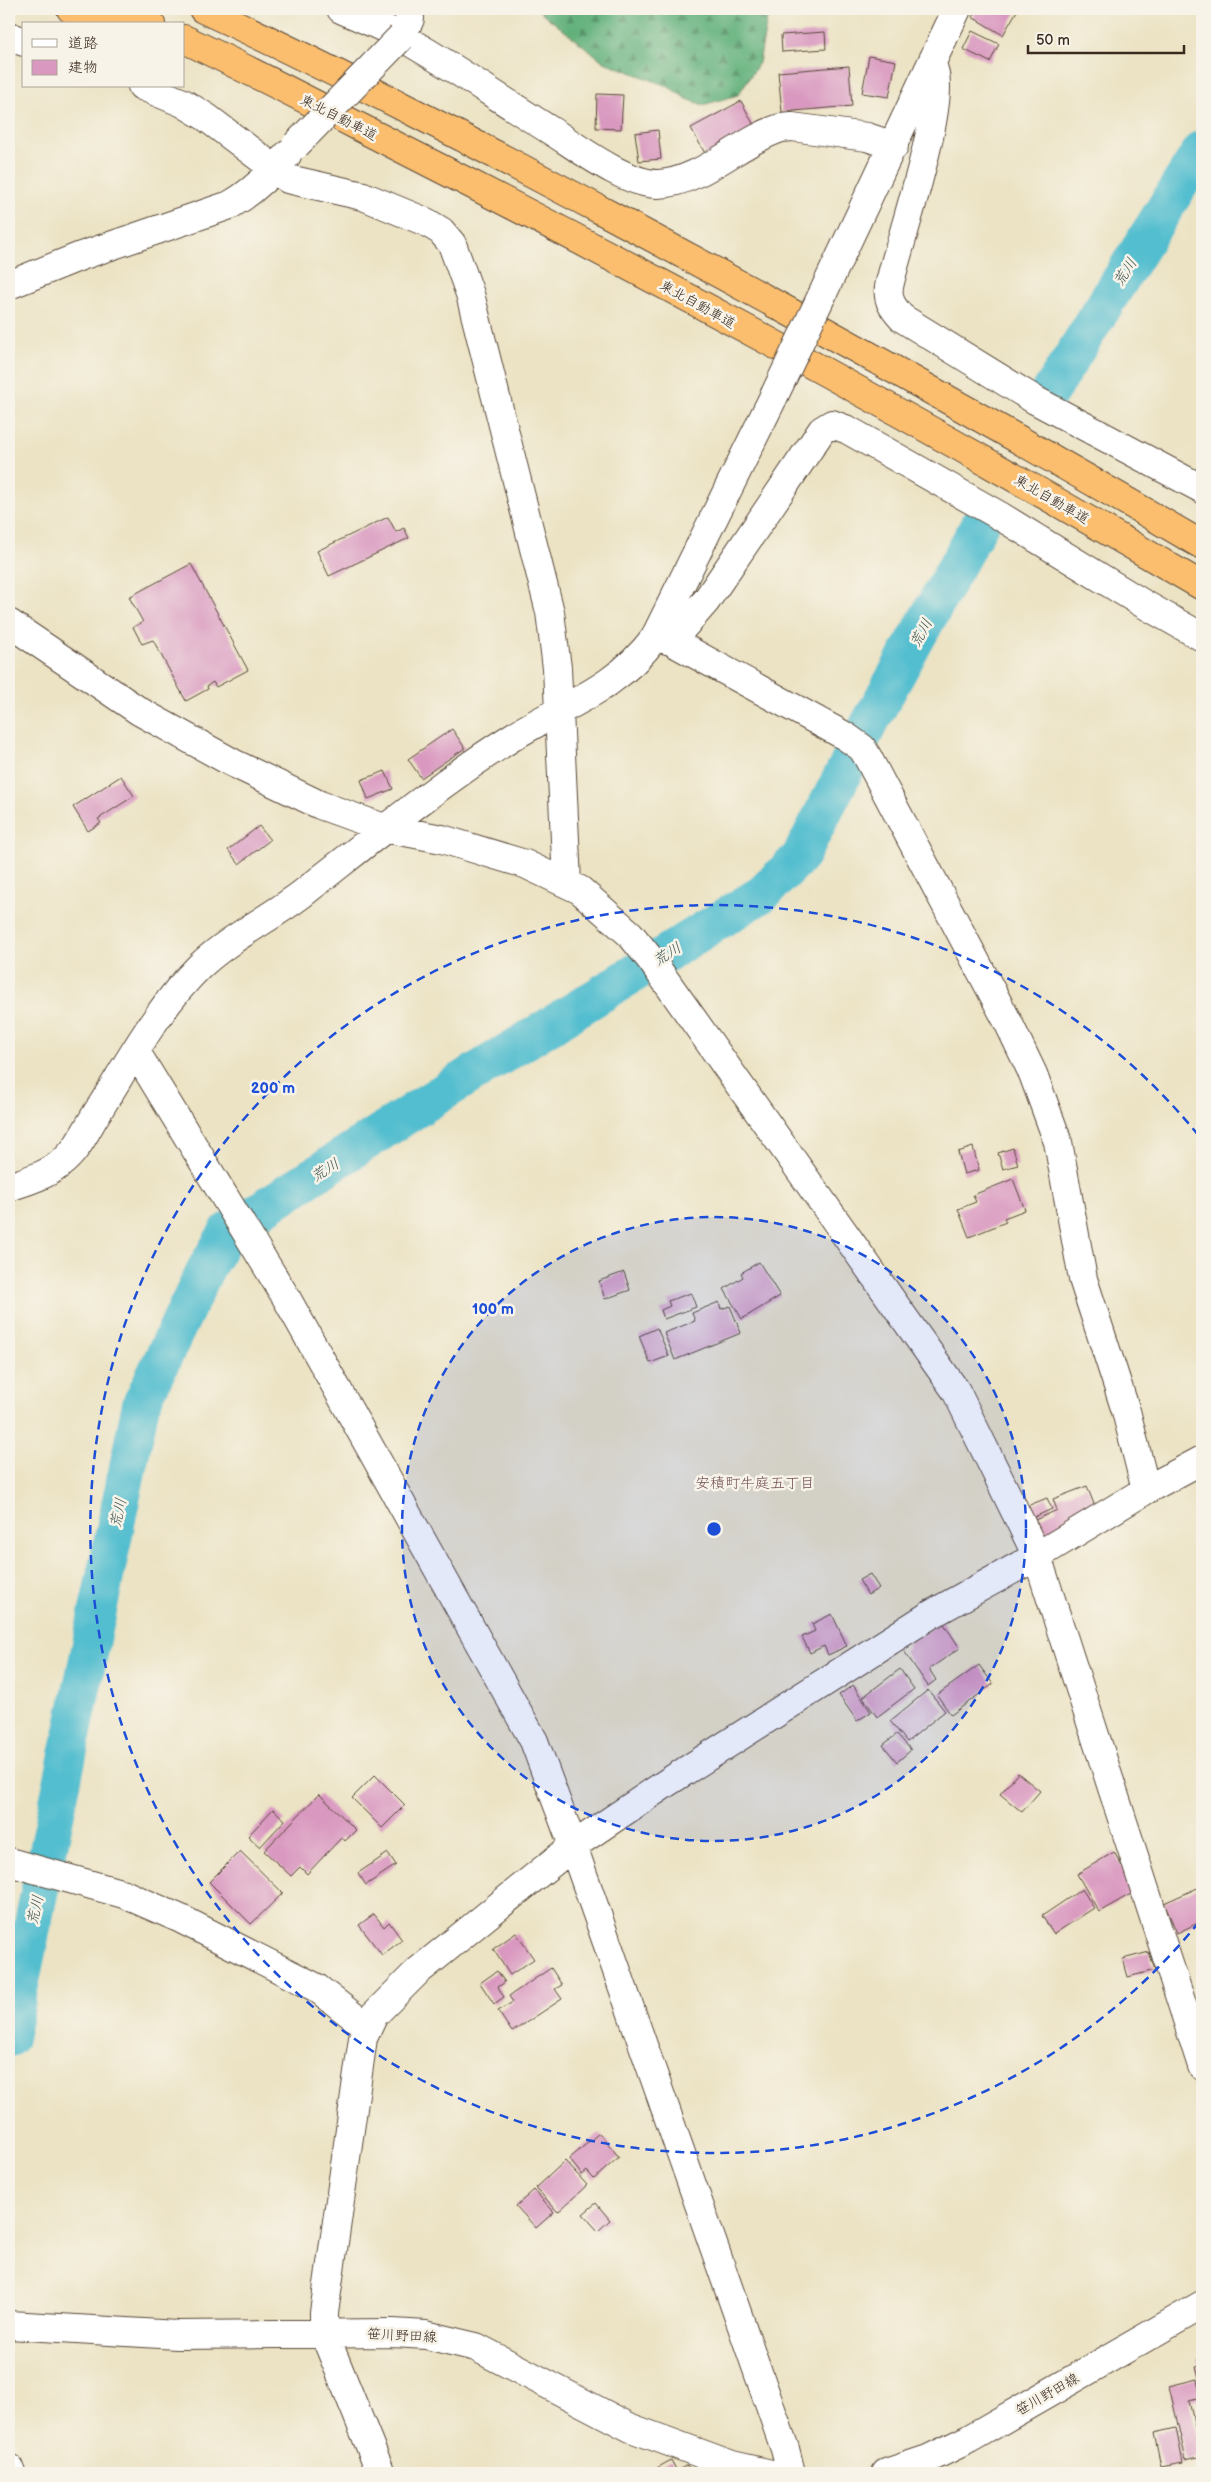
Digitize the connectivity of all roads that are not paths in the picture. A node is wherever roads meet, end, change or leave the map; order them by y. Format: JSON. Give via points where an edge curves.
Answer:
{"nodes":[{"id":1,"x":71,"y":9,"type":"edge"},
{"id":2,"x":119,"y":9,"type":"edge"},
{"id":3,"x":203,"y":9,"type":"edge"},
{"id":4,"x":341,"y":9,"type":"edge"},
{"id":5,"x":409,"y":9,"type":"edge"},
{"id":6,"x":957,"y":9,"type":"edge"},
{"id":7,"x":100,"y":22,"type":"edge"},
{"id":8,"x":147,"y":22,"type":"edge"},
{"id":9,"x":9,"y":36,"type":"edge"},
{"id":10,"x":401,"y":37,"type":"junction"},
{"id":11,"x":185,"y":40,"type":"edge"},
{"id":12,"x":22,"y":41,"type":"edge"},
{"id":13,"x":185,"y":60,"type":"edge"},
{"id":14,"x":932,"y":65,"type":"junction"},
{"id":15,"x":147,"y":88,"type":"edge"},
{"id":16,"x":378,"y":137,"type":"junction"},
{"id":17,"x":894,"y":146,"type":"junction"},
{"id":18,"x":275,"y":169,"type":"junction"},
{"id":19,"x":9,"y":285,"type":"edge"},
{"id":20,"x":1202,"y":489,"type":"edge"},
{"id":21,"x":1202,"y":545,"type":"edge"},
{"id":22,"x":1202,"y":586,"type":"edge"},
{"id":23,"x":9,"y":623,"type":"edge"},
{"id":24,"x":1202,"y":637,"type":"edge"},
{"id":25,"x":663,"y":639,"type":"junction"},
{"id":26,"x":558,"y":710,"type":"junction"},
{"id":27,"x":384,"y":828,"type":"junction"},
{"id":28,"x":567,"y":883,"type":"junction"},
{"id":29,"x":136,"y":1052,"type":"junction"},
{"id":30,"x":9,"y":1187,"type":"edge"},
{"id":31,"x":1202,"y":1460,"type":"edge"},
{"id":32,"x":1146,"y":1490,"type":"junction"},
{"id":33,"x":1037,"y":1556,"type":"junction"},
{"id":34,"x":573,"y":1846,"type":"junction"},
{"id":35,"x":9,"y":1862,"type":"edge"},
{"id":36,"x":367,"y":2027,"type":"junction"},
{"id":37,"x":1202,"y":2066,"type":"edge"},
{"id":38,"x":1202,"y":2305,"type":"edge"},
{"id":39,"x":9,"y":2325,"type":"edge"},
{"id":40,"x":324,"y":2333,"type":"junction"},
{"id":41,"x":9,"y":2468,"type":"edge"},
{"id":42,"x":11,"y":2473,"type":"edge"},
{"id":43,"x":381,"y":2473,"type":"edge"},
{"id":44,"x":767,"y":2473,"type":"edge"},
{"id":45,"x":791,"y":2473,"type":"edge"},
{"id":46,"x":886,"y":2473,"type":"edge"}],
"edges":[{"from":1,"to":7,"type":"highway"},
{"from":2,"to":8,"type":"highway"},
{"from":3,"to":21,"type":"highway","via":[[402,106],[660,242]]},
{"from":4,"to":10,"type":"street"},
{"from":5,"to":10,"type":"street","via":[[408,25]]},
{"from":6,"to":14,"type":"street"},
{"from":9,"to":12,"type":"street"},
{"from":10,"to":17,"type":"street","via":[[594,157],[643,181],[657,184],[680,179],[781,128],[867,137]]},
{"from":10,"to":18,"type":"street","bridge":true},
{"from":11,"to":16,"type":"highway","name":"東北自動車道"},
{"from":13,"to":16,"type":"highway"},
{"from":14,"to":17,"type":"street"},
{"from":14,"to":20,"type":"street","via":[[937,78],[929,134],[889,287],[894,310],[1035,400]]},
{"from":15,"to":18,"type":"street","via":[[206,117]]},
{"from":16,"to":22,"type":"highway","name":"東北自動車道","via":[[628,266],[812,366],[1062,504]]},
{"from":17,"to":25,"type":"street","bridge":true,"via":[[774,396]]},
{"from":18,"to":19,"type":"street","via":[[248,194],[230,205],[81,256]]},
{"from":18,"to":26,"type":"street","via":[[288,179],[363,196],[405,213],[441,231],[452,244],[470,294],[550,612]]},
{"from":23,"to":27,"type":"street","via":[[139,711],[176,732],[320,805]]},
{"from":24,"to":25,"type":"street","via":[[1000,516],[832,424],[822,430],[706,601]]},
{"from":25,"to":26,"type":"street","via":[[619,676]]},
{"from":25,"to":32,"type":"street","via":[[845,736],[858,744],[867,756],[1033,1074],[1058,1142],[1083,1279],[1126,1411]]},
{"from":26,"to":27,"type":"street","via":[[472,764]]},
{"from":26,"to":28,"type":"street"},
{"from":27,"to":28,"type":"street","via":[[413,832],[525,864]]},
{"from":27,"to":29,"type":"street","via":[[301,895],[239,935],[200,966],[172,998]]},
{"from":28,"to":33,"type":"street","via":[[595,902],[630,934],[651,960],[951,1383]]},
{"from":29,"to":30,"type":"street","via":[[73,1151],[50,1171]]},
{"from":29,"to":34,"type":"street","via":[[287,1300],[534,1741]]},
{"from":31,"to":32,"type":"street"},
{"from":32,"to":33,"type":"street"},
{"from":33,"to":34,"type":"street","via":[[930,1615]]},
{"from":33,"to":37,"type":"street"},
{"from":34,"to":36,"type":"street","via":[[417,1972],[381,2007]]},
{"from":34,"to":45,"type":"street"},
{"from":35,"to":36,"type":"street","via":[[124,1894],[181,1919],[317,1988]]},
{"from":36,"to":40,"type":"street","via":[[324,2313]]},
{"from":38,"to":46,"type":"street","name":"笹川野田線","via":[[969,2439],[928,2459]]},
{"from":39,"to":40,"type":"street","name":"笹川野田線","via":[[177,2335]]},
{"from":40,"to":43,"type":"street"},
{"from":40,"to":44,"type":"street","name":"笹川野田線","via":[[426,2335],[476,2347],[631,2428],[732,2465]]},
{"from":41,"to":42,"type":"street"}]}
